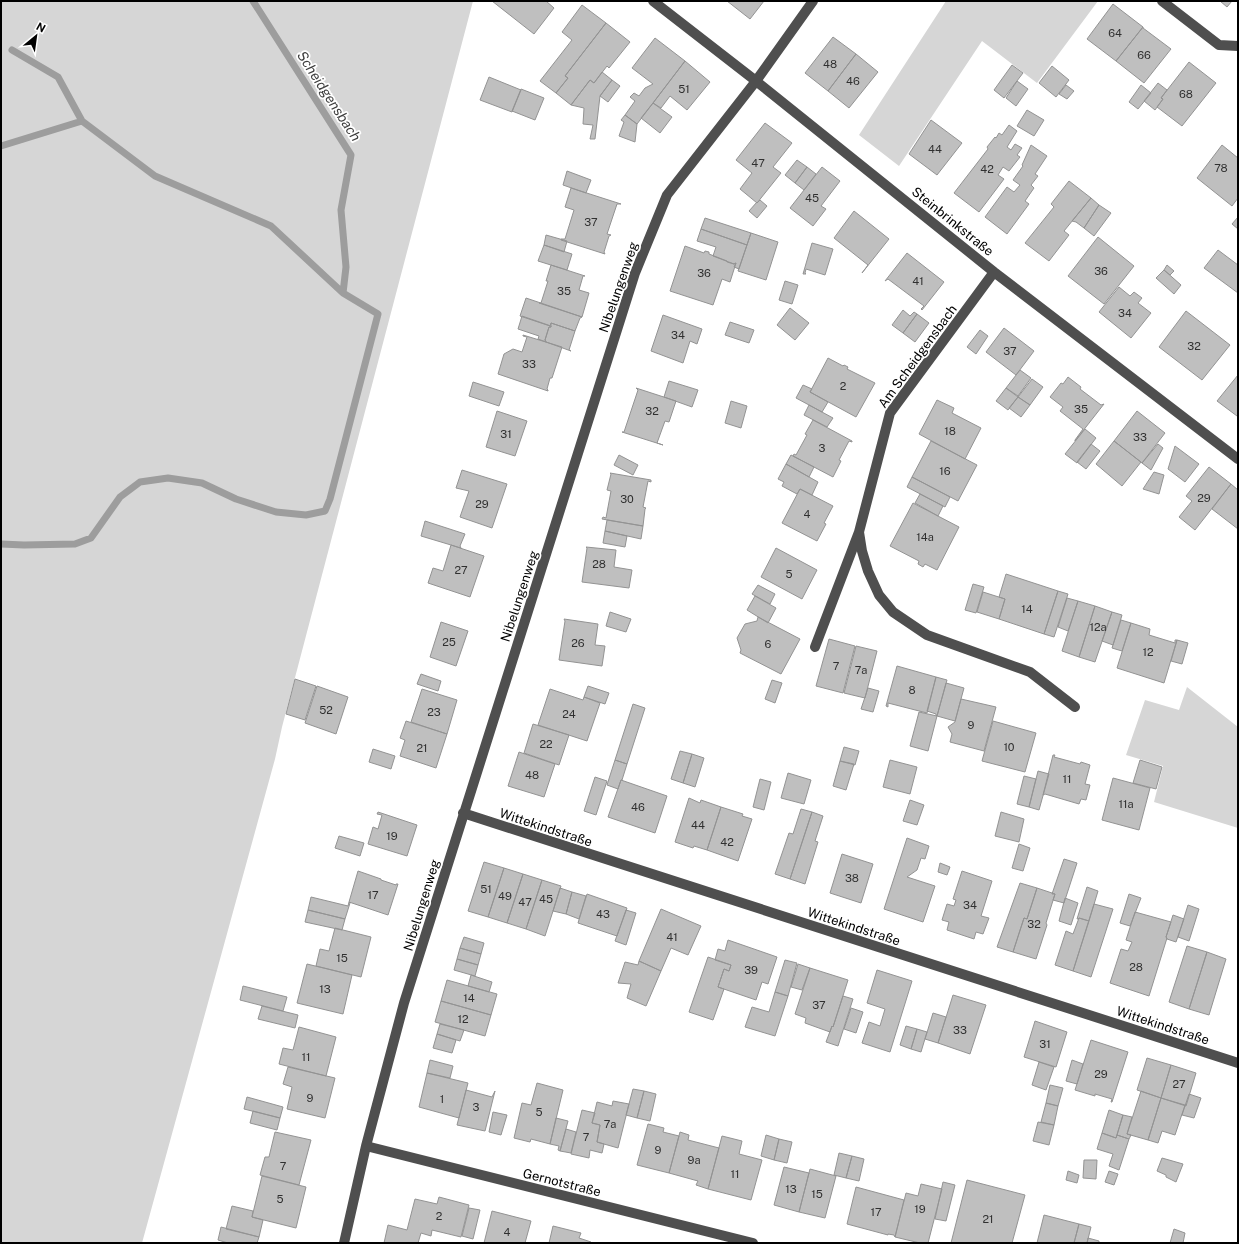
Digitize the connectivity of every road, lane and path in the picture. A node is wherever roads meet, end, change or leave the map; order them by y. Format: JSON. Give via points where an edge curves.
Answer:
{"nodes":[{"id":1,"x":653,"y":1,"type":"edge"},
{"id":2,"x":814,"y":1,"type":"edge"},
{"id":3,"x":1162,"y":1,"type":"edge"},
{"id":4,"x":1238,"y":46,"type":"edge"},
{"id":5,"x":756,"y":81,"type":"junction"},
{"id":6,"x":994,"y":272,"type":"junction"},
{"id":7,"x":1238,"y":459,"type":"edge"},
{"id":8,"x":859,"y":532,"type":"junction"},
{"id":9,"x":815,"y":647,"type":"dead end"},
{"id":10,"x":1076,"y":707,"type":"dead end"},
{"id":11,"x":463,"y":813,"type":"junction"},
{"id":12,"x":1238,"y":1063,"type":"edge"},
{"id":13,"x":366,"y":1146,"type":"junction"},
{"id":14,"x":344,"y":1243,"type":"edge"},
{"id":15,"x":753,"y":1243,"type":"edge"}],
"edges":[{"from":1,"to":5,"type":"street","name":"Steinbrinkstraße"},
{"from":2,"to":5,"type":"street","name":"Nibelungenweg"},
{"from":3,"to":4,"type":"street","via":[[1219,45]]},
{"from":5,"to":6,"type":"street","name":"Steinbrinkstraße"},
{"from":5,"to":11,"type":"street","name":"Nibelungenweg","via":[[668,195],[635,273]]},
{"from":6,"to":7,"type":"street","name":"Steinbrinkstraße"},
{"from":6,"to":8,"type":"street","name":"Am Scheidgensbach","via":[[890,414]]},
{"from":8,"to":9,"type":"street","name":"Am Scheidgensbach"},
{"from":8,"to":10,"type":"street","name":"Am Scheidgensbach","via":[[868,571],[879,595],[893,612],[927,635],[1030,672]]},
{"from":11,"to":12,"type":"street","name":"Wittekindstraße"},
{"from":11,"to":13,"type":"street","name":"Nibelungenweg","via":[[404,1003]]},
{"from":13,"to":14,"type":"street","name":"Nibelungenweg"},
{"from":13,"to":15,"type":"street","name":"Gernotstraße"}]}
